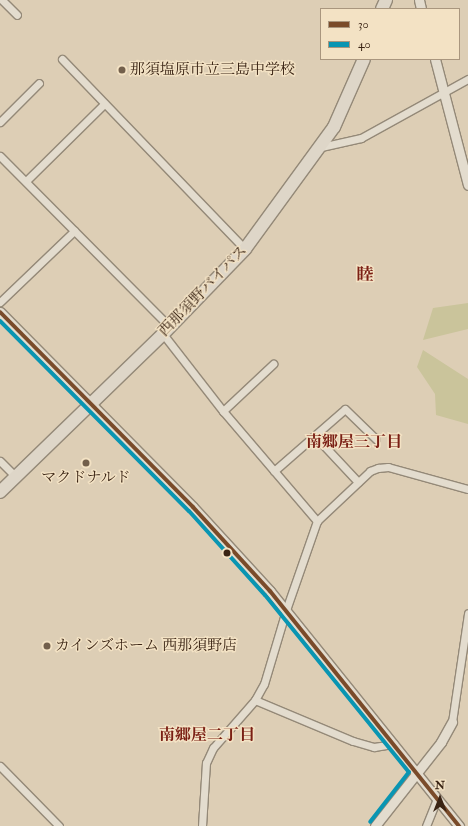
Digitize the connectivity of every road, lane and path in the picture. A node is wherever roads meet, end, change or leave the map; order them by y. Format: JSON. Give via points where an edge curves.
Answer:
{"nodes":[{"id":1,"x":2,"y":0,"type":"edge"},
{"id":2,"x":17,"y":15,"type":"dead end"},
{"id":3,"x":62,"y":59,"type":"dead end"},
{"id":4,"x":364,"y":60,"type":"edge"},
{"id":5,"x":435,"y":60,"type":"edge"},
{"id":6,"x":468,"y":79,"type":"edge"},
{"id":7,"x":39,"y":83,"type":"dead end"},
{"id":8,"x":444,"y":93,"type":"junction"},
{"id":9,"x":104,"y":104,"type":"junction"},
{"id":10,"x":0,"y":122,"type":"edge"},
{"id":11,"x":321,"y":147,"type":"junction"},
{"id":12,"x":0,"y":156,"type":"edge"},
{"id":13,"x":26,"y":181,"type":"junction"},
{"id":14,"x":468,"y":185,"type":"edge"},
{"id":15,"x":74,"y":231,"type":"junction"},
{"id":16,"x":245,"y":249,"type":"junction"},
{"id":17,"x":0,"y":302,"type":"edge"},
{"id":18,"x":0,"y":312,"type":"edge"},
{"id":19,"x":166,"y":330,"type":"junction"},
{"id":20,"x":273,"y":364,"type":"dead end"},
{"id":21,"x":90,"y":404,"type":"junction"},
{"id":22,"x":223,"y":411,"type":"junction"},
{"id":23,"x":315,"y":436,"type":"junction"},
{"id":24,"x":376,"y":439,"type":"dead end"},
{"id":25,"x":0,"y":461,"type":"edge"},
{"id":26,"x":274,"y":471,"type":"junction"},
{"id":27,"x":16,"y":477,"type":"junction"},
{"id":28,"x":358,"y":482,"type":"junction"},
{"id":29,"x":468,"y":489,"type":"edge"},
{"id":30,"x":0,"y":492,"type":"edge"},
{"id":31,"x":317,"y":522,"type":"junction"},
{"id":32,"x":286,"y":610,"type":"junction"},
{"id":33,"x":468,"y":613,"type":"edge"},
{"id":34,"x":255,"y":700,"type":"junction"},
{"id":35,"x":452,"y":722,"type":"joint"},
{"id":36,"x":394,"y":744,"type":"junction"},
{"id":37,"x":0,"y":766,"type":"edge"},
{"id":38,"x":417,"y":772,"type":"junction"},
{"id":39,"x":437,"y":799,"type":"junction"},
{"id":40,"x":59,"y":826,"type":"edge"},
{"id":41,"x":202,"y":826,"type":"edge"},
{"id":42,"x":375,"y":826,"type":"edge"},
{"id":43,"x":426,"y":826,"type":"edge"},
{"id":44,"x":459,"y":826,"type":"edge"}],
"edges":[{"from":1,"to":2,"type":"street"},
{"from":3,"to":9,"type":"street"},
{"from":4,"to":11,"type":"highway","name":"西那須野バイパス","via":[[334,127]]},
{"from":5,"to":8,"type":"street"},
{"from":6,"to":8,"type":"street"},
{"from":7,"to":10,"type":"street"},
{"from":8,"to":11,"type":"street","via":[[361,138]]},
{"from":8,"to":14,"type":"street"},
{"from":9,"to":13,"type":"street"},
{"from":9,"to":16,"type":"street"},
{"from":11,"to":16,"type":"highway","name":"西那須野バイパス"},
{"from":12,"to":13,"type":"street"},
{"from":13,"to":15,"type":"street"},
{"from":15,"to":17,"type":"street"},
{"from":15,"to":19,"type":"street"},
{"from":16,"to":19,"type":"highway","name":"西那須野バイパス"},
{"from":18,"to":21,"type":"street"},
{"from":19,"to":21,"type":"highway","name":"西那須野バイパス"},
{"from":19,"to":22,"type":"street"},
{"from":20,"to":22,"type":"street"},
{"from":21,"to":27,"type":"highway","name":"西那須野バイパス"},
{"from":21,"to":32,"type":"street","via":[[193,507]]},
{"from":22,"to":26,"type":"street"},
{"from":23,"to":24,"type":"street","via":[[345,409]]},
{"from":23,"to":26,"type":"street"},
{"from":23,"to":28,"type":"street"},
{"from":25,"to":27,"type":"street"},
{"from":26,"to":31,"type":"street"},
{"from":27,"to":30,"type":"highway","name":"西那須野バイパス"},
{"from":28,"to":29,"type":"street","via":[[370,470],[388,467]]},
{"from":28,"to":31,"type":"street"},
{"from":31,"to":32,"type":"street"},
{"from":32,"to":34,"type":"street","via":[[274,654]]},
{"from":32,"to":36,"type":"street"},
{"from":33,"to":35,"type":"street"},
{"from":34,"to":36,"type":"street","via":[[353,741],[374,747]]},
{"from":34,"to":41,"type":"street","via":[[214,748],[206,763]]},
{"from":35,"to":38,"type":"street","via":[[445,736]]},
{"from":36,"to":38,"type":"street"},
{"from":37,"to":40,"type":"street"},
{"from":38,"to":39,"type":"street"},
{"from":38,"to":42,"type":"street"},
{"from":39,"to":43,"type":"street"},
{"from":39,"to":44,"type":"street"}]}
